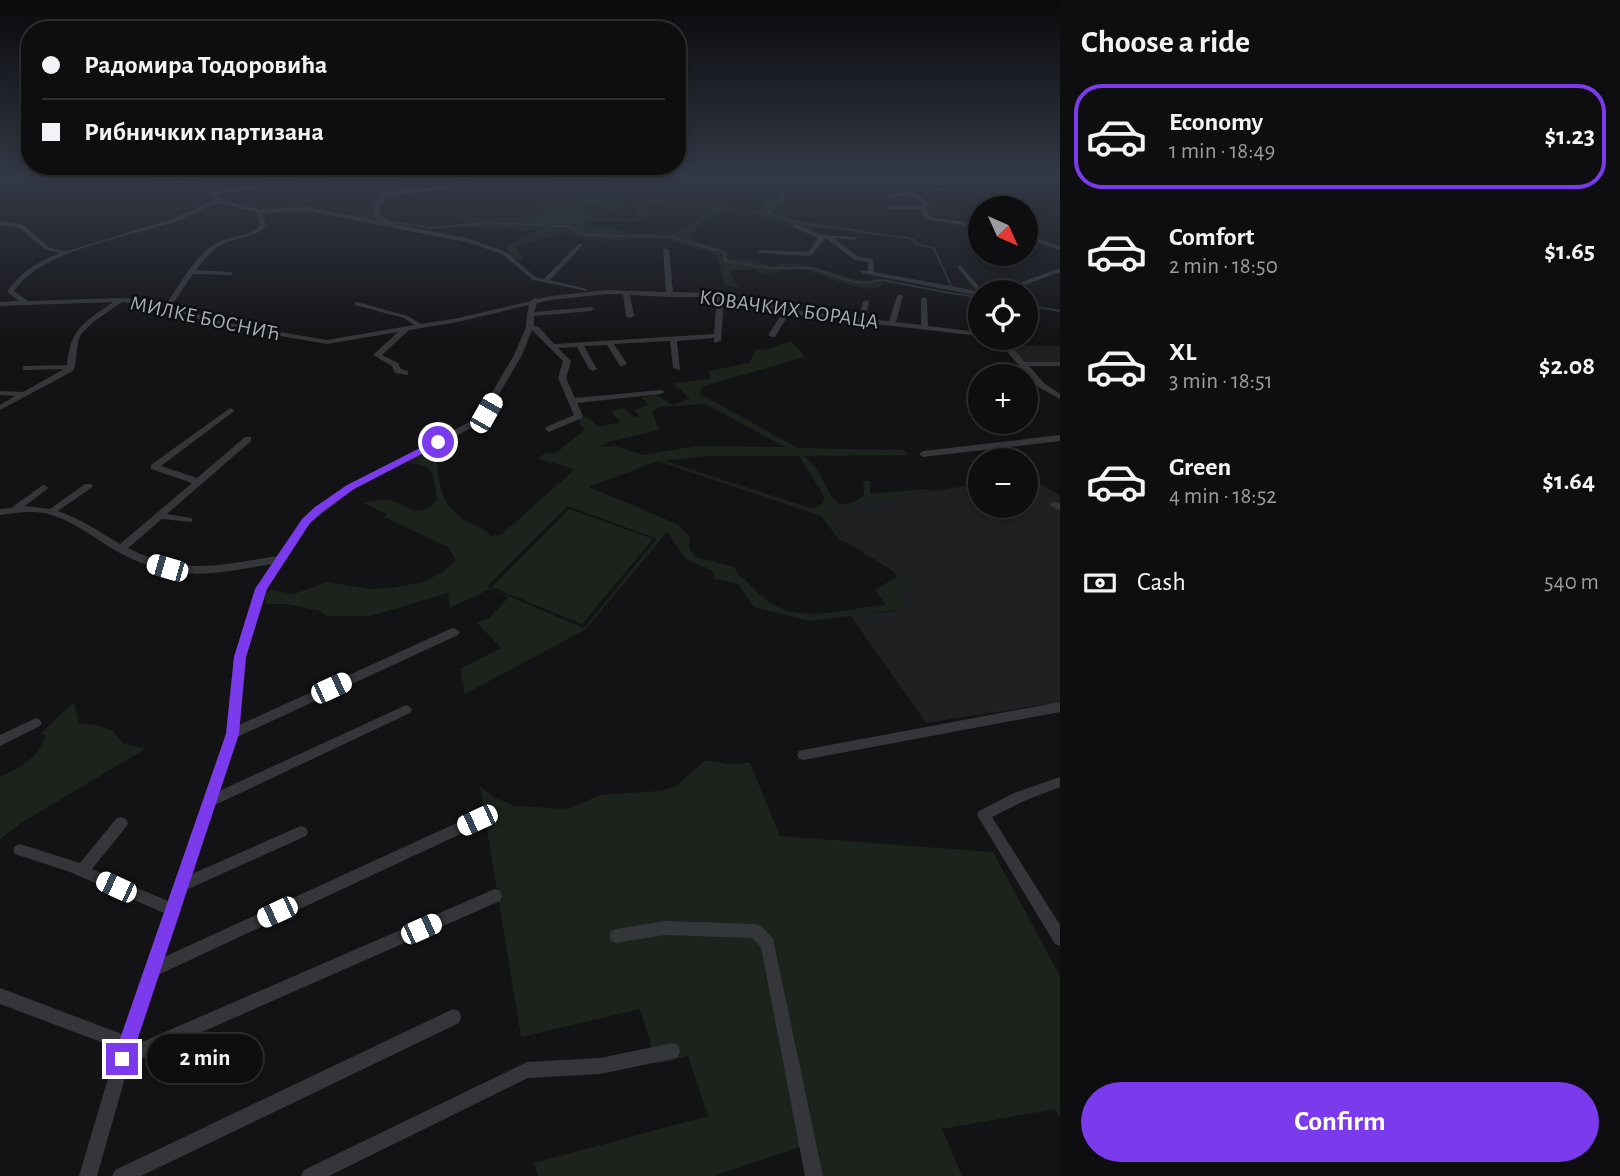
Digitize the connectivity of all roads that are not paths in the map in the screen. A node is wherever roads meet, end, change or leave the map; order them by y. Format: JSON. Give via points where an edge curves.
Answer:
{"nodes":[{"id":1,"x":27,"y":231,"type":"edge"},
{"id":2,"x":134,"y":231,"type":"edge"},
{"id":3,"x":259,"y":231,"type":"edge"},
{"id":4,"x":411,"y":231,"type":"edge"},
{"id":5,"x":809,"y":231,"type":"edge"},
{"id":6,"x":130,"y":232,"type":"joint"},
{"id":7,"x":823,"y":236,"type":"junction"},
{"id":8,"x":855,"y":238,"type":"dead end"},
{"id":9,"x":1038,"y":240,"type":"edge"},
{"id":10,"x":580,"y":245,"type":"dead end"},
{"id":11,"x":1060,"y":248,"type":"edge"},
{"id":12,"x":666,"y":250,"type":"dead end"},
{"id":13,"x":760,"y":252,"type":"dead end"},
{"id":14,"x":67,"y":253,"type":"junction"},
{"id":15,"x":960,"y":267,"type":"dead end"},
{"id":16,"x":1060,"y":270,"type":"edge"},
{"id":17,"x":194,"y":272,"type":"junction"},
{"id":18,"x":230,"y":274,"type":"dead end"},
{"id":19,"x":970,"y":280,"type":"edge"},
{"id":20,"x":1032,"y":280,"type":"edge"},
{"id":21,"x":545,"y":282,"type":"junction"},
{"id":22,"x":968,"y":292,"type":"edge"},
{"id":23,"x":598,"y":293,"type":"junction"},
{"id":24,"x":626,"y":293,"type":"junction"},
{"id":25,"x":670,"y":295,"type":"junction"},
{"id":26,"x":721,"y":295,"type":"junction"},
{"id":27,"x":900,"y":296,"type":"dead end"},
{"id":28,"x":924,"y":299,"type":"dead end"},
{"id":29,"x":121,"y":300,"type":"junction"},
{"id":30,"x":535,"y":300,"type":"junction"},
{"id":31,"x":25,"y":302,"type":"junction"},
{"id":32,"x":866,"y":302,"type":"dead end"},
{"id":33,"x":0,"y":304,"type":"edge"},
{"id":34,"x":357,"y":304,"type":"dead end"},
{"id":35,"x":168,"y":306,"type":"junction"},
{"id":36,"x":591,"y":309,"type":"dead end"},
{"id":37,"x":787,"y":311,"type":"junction"},
{"id":38,"x":530,"y":314,"type":"junction"},
{"id":39,"x":630,"y":316,"type":"dead end"},
{"id":40,"x":862,"y":318,"type":"junction"},
{"id":41,"x":892,"y":323,"type":"junction"},
{"id":42,"x":418,"y":325,"type":"junction"},
{"id":43,"x":408,"y":327,"type":"junction"},
{"id":44,"x":530,"y":327,"type":"junction"},
{"id":45,"x":925,"y":328,"type":"junction"},
{"id":46,"x":968,"y":333,"type":"edge"},
{"id":47,"x":772,"y":335,"type":"dead end"},
{"id":48,"x":673,"y":339,"type":"junction"},
{"id":49,"x":609,"y":342,"type":"junction"},
{"id":50,"x":579,"y":344,"type":"junction"},
{"id":51,"x":552,"y":346,"type":"junction"},
{"id":52,"x":1009,"y":350,"type":"edge"},
{"id":53,"x":623,"y":364,"type":"dead end"},
{"id":54,"x":1022,"y":364,"type":"edge"},
{"id":55,"x":1038,"y":364,"type":"edge"},
{"id":56,"x":1060,"y":365,"type":"edge"},
{"id":57,"x":71,"y":367,"type":"junction"},
{"id":58,"x":26,"y":368,"type":"dead end"},
{"id":59,"x":677,"y":368,"type":"dead end"},
{"id":60,"x":593,"y":369,"type":"dead end"},
{"id":61,"x":405,"y":373,"type":"dead end"},
{"id":62,"x":1038,"y":381,"type":"edge"},
{"id":63,"x":661,"y":392,"type":"dead end"},
{"id":64,"x":0,"y":393,"type":"edge"},
{"id":65,"x":25,"y":394,"type":"junction"},
{"id":66,"x":1060,"y":397,"type":"edge"},
{"id":67,"x":573,"y":401,"type":"junction"},
{"id":68,"x":0,"y":408,"type":"edge"},
{"id":69,"x":230,"y":410,"type":"dead end"},
{"id":70,"x":548,"y":429,"type":"dead end"},
{"id":71,"x":1060,"y":438,"type":"edge"},
{"id":72,"x":248,"y":439,"type":"dead end"},
{"id":73,"x":923,"y":454,"type":"dead end"},
{"id":74,"x":199,"y":482,"type":"junction"},
{"id":75,"x":88,"y":486,"type":"dead end"},
{"id":76,"x":43,"y":488,"type":"dead end"},
{"id":77,"x":15,"y":509,"type":"junction"},
{"id":78,"x":0,"y":512,"type":"edge"},
{"id":79,"x":51,"y":512,"type":"junction"},
{"id":80,"x":161,"y":516,"type":"junction"},
{"id":81,"x":188,"y":520,"type":"dead end"},
{"id":82,"x":121,"y":549,"type":"junction"},
{"id":83,"x":282,"y":559,"type":"junction"},
{"id":84,"x":454,"y":632,"type":"dead end"},
{"id":85,"x":1060,"y":707,"type":"edge"},
{"id":86,"x":406,"y":710,"type":"dead end"},
{"id":87,"x":36,"y":723,"type":"dead end"},
{"id":88,"x":232,"y":734,"type":"junction"},
{"id":89,"x":0,"y":741,"type":"edge"},
{"id":90,"x":803,"y":755,"type":"dead end"},
{"id":91,"x":1060,"y":782,"type":"edge"},
{"id":92,"x":208,"y":802,"type":"junction"},
{"id":93,"x":477,"y":820,"type":"dead end"},
{"id":94,"x":121,"y":823,"type":"dead end"},
{"id":95,"x":301,"y":832,"type":"dead end"},
{"id":96,"x":20,"y":850,"type":"dead end"},
{"id":97,"x":82,"y":872,"type":"junction"},
{"id":98,"x":182,"y":885,"type":"junction"},
{"id":99,"x":495,"y":896,"type":"dead end"},
{"id":100,"x":174,"y":910,"type":"junction"},
{"id":101,"x":616,"y":936,"type":"dead end"},
{"id":102,"x":1060,"y":939,"type":"edge"},
{"id":103,"x":152,"y":970,"type":"junction"},
{"id":104,"x":0,"y":996,"type":"edge"},
{"id":105,"x":453,"y":1017,"type":"dead end"},
{"id":106,"x":124,"y":1051,"type":"junction"},
{"id":107,"x":672,"y":1051,"type":"dead end"},
{"id":108,"x":88,"y":1176,"type":"edge"},
{"id":109,"x":121,"y":1176,"type":"edge"},
{"id":110,"x":310,"y":1176,"type":"edge"},
{"id":111,"x":814,"y":1176,"type":"edge"}],
"edges":[{"from":1,"to":14,"type":"street","via":[[48,249]]},
{"from":2,"to":6,"type":"street"},
{"from":3,"to":17,"type":"street","via":[[218,245]]},
{"from":4,"to":21,"type":"street","name":"КОВАЧКИХ БОРАЦА","via":[[491,246]]},
{"from":5,"to":7,"type":"street"},
{"from":6,"to":14,"type":"street"},
{"from":7,"to":8,"type":"street"},
{"from":7,"to":13,"type":"street","via":[[810,254]]},
{"from":7,"to":22,"type":"street","via":[[857,259],[871,260],[867,272]]},
{"from":9,"to":11,"type":"street"},
{"from":10,"to":21,"type":"street"},
{"from":12,"to":25,"type":"street"},
{"from":14,"to":31,"type":"street","via":[[13,283],[10,292]]},
{"from":15,"to":19,"type":"street"},
{"from":16,"to":20,"type":"street"},
{"from":17,"to":18,"type":"street"},
{"from":17,"to":35,"type":"street"},
{"from":21,"to":23,"type":"street","name":"КОВАЧКИХ БОРАЦА"},
{"from":23,"to":24,"type":"street","name":"КОВАЧКИХ БОРАЦА"},
{"from":23,"to":30,"type":"street","name":"КОВАЧКИХ БОРАЦА"},
{"from":24,"to":25,"type":"street","name":"КОВАЧКИХ БОРАЦА"},
{"from":24,"to":39,"type":"street"},
{"from":25,"to":26,"type":"street","name":"КОВАЧКИХ БОРАЦА"},
{"from":26,"to":37,"type":"street","name":"КОВАЧКИХ БОРАЦА"},
{"from":26,"to":48,"type":"street","via":[[717,339]]},
{"from":27,"to":41,"type":"street"},
{"from":28,"to":45,"type":"street"},
{"from":29,"to":31,"type":"street","name":"МИЛКЕ БОСНИЋ"},
{"from":29,"to":35,"type":"street","name":"МИЛКЕ БОСНИЋ"},
{"from":29,"to":57,"type":"street","via":[[77,331],[71,345]]},
{"from":30,"to":38,"type":"street"},
{"from":30,"to":42,"type":"street","name":"МИЛКЕ БОСНИЋ"},
{"from":31,"to":33,"type":"street","name":"МИЛКЕ БОСНИЋ"},
{"from":32,"to":40,"type":"street"},
{"from":34,"to":42,"type":"street","name":"МИЛКЕ БОСНИЋ","via":[[406,317]]},
{"from":35,"to":43,"type":"street","name":"МИЛКЕ БОСНИЋ","via":[[223,325],[327,342]]},
{"from":36,"to":38,"type":"street"},
{"from":37,"to":40,"type":"street","name":"КОВАЧКИХ БОРАЦА"},
{"from":37,"to":47,"type":"street"},
{"from":38,"to":44,"type":"street"},
{"from":40,"to":41,"type":"street","name":"КОВАЧКИХ БОРАЦА"},
{"from":41,"to":45,"type":"street","name":"КОВАЧКИХ БОРАЦА"},
{"from":42,"to":43,"type":"street","name":"МИЛКЕ БОСНИЋ"},
{"from":43,"to":61,"type":"street","via":[[377,355]]},
{"from":44,"to":51,"type":"street"},
{"from":44,"to":83,"type":"street","via":[[480,420],[351,487],[306,521]]},
{"from":45,"to":46,"type":"street","name":"КОВАЧКИХ БОРАЦА"},
{"from":48,"to":49,"type":"street"},
{"from":48,"to":59,"type":"street"},
{"from":49,"to":50,"type":"street"},
{"from":49,"to":53,"type":"street"},
{"from":50,"to":51,"type":"street"},
{"from":50,"to":60,"type":"street"},
{"from":51,"to":67,"type":"street","via":[[567,361],[562,378]]},
{"from":52,"to":54,"type":"street"},
{"from":55,"to":56,"type":"street"},
{"from":57,"to":58,"type":"street"},
{"from":57,"to":65,"type":"street"},
{"from":62,"to":66,"type":"street"},
{"from":63,"to":67,"type":"street"},
{"from":64,"to":65,"type":"street"},
{"from":65,"to":68,"type":"street"},
{"from":67,"to":70,"type":"street","via":[[579,416]]},
{"from":69,"to":74,"type":"street","via":[[153,467]]},
{"from":71,"to":73,"type":"street"},
{"from":72,"to":74,"type":"street"},
{"from":74,"to":80,"type":"street"},
{"from":75,"to":79,"type":"street"},
{"from":76,"to":77,"type":"street"},
{"from":77,"to":78,"type":"street"},
{"from":77,"to":79,"type":"street"},
{"from":79,"to":82,"type":"street","via":[[82,523]]},
{"from":80,"to":81,"type":"street"},
{"from":80,"to":82,"type":"street"},
{"from":82,"to":83,"type":"street","via":[[167,568]]},
{"from":83,"to":88,"type":"street","via":[[258,594],[240,657]]},
{"from":84,"to":88,"type":"street"},
{"from":85,"to":90,"type":"street"},
{"from":86,"to":92,"type":"street"},
{"from":87,"to":89,"type":"street"},
{"from":88,"to":92,"type":"street"},
{"from":91,"to":102,"type":"street","via":[[984,815]]},
{"from":92,"to":98,"type":"street"},
{"from":93,"to":103,"type":"street"},
{"from":94,"to":97,"type":"street"},
{"from":95,"to":98,"type":"street"},
{"from":96,"to":97,"type":"street"},
{"from":97,"to":100,"type":"street"},
{"from":98,"to":100,"type":"street"},
{"from":99,"to":106,"type":"street"},
{"from":100,"to":103,"type":"street"},
{"from":101,"to":111,"type":"street","via":[[664,928],[756,932],[764,937]]},
{"from":103,"to":106,"type":"street"},
{"from":104,"to":106,"type":"street"},
{"from":105,"to":109,"type":"street"},
{"from":106,"to":108,"type":"street"},
{"from":107,"to":110,"type":"street","via":[[600,1066],[527,1070]]}]}
